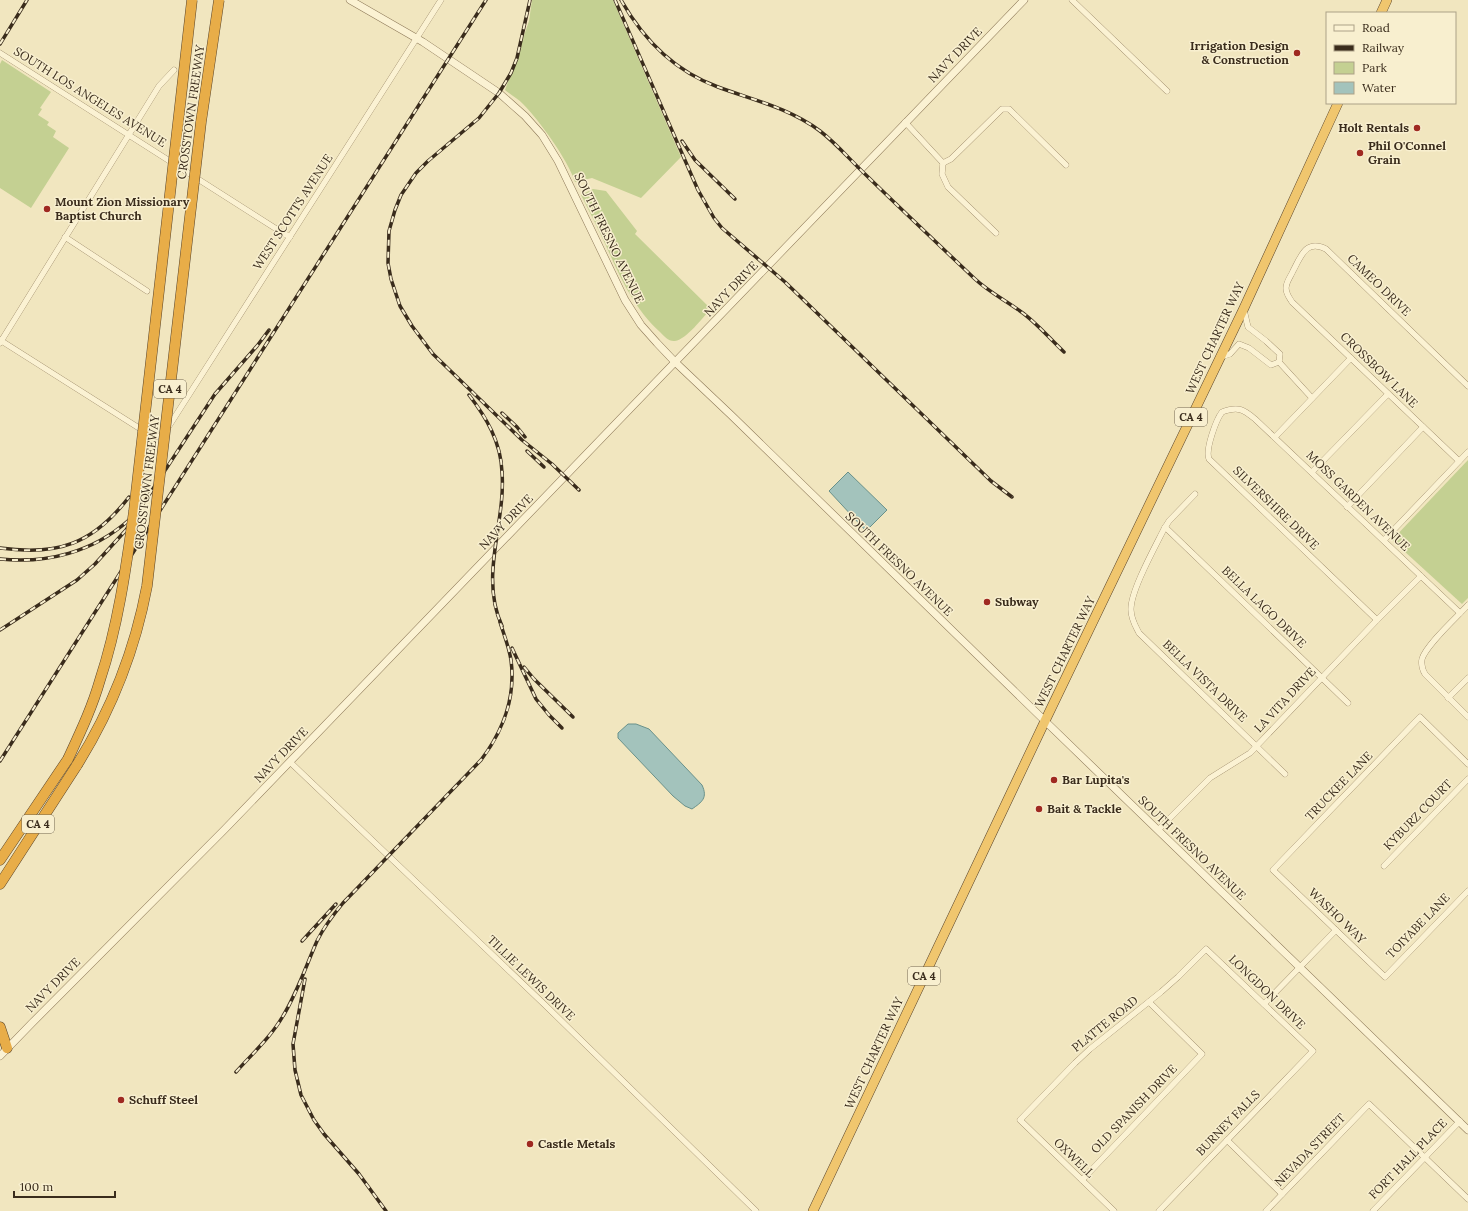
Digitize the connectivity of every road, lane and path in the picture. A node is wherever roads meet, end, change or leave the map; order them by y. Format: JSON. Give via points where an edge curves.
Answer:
{"nodes":[{"id":1,"x":192,"y":0,"type":"edge"},
{"id":2,"x":219,"y":0,"type":"edge"},
{"id":3,"x":350,"y":0,"type":"edge"},
{"id":4,"x":442,"y":0,"type":"edge"},
{"id":5,"x":1024,"y":0,"type":"edge"},
{"id":6,"x":1072,"y":0,"type":"edge"},
{"id":7,"x":1387,"y":0,"type":"edge"},
{"id":8,"x":1381,"y":12,"type":"edge"},
{"id":9,"x":417,"y":39,"type":"junction"},
{"id":10,"x":0,"y":53,"type":"edge"},
{"id":11,"x":174,"y":70,"type":"dead end"},
{"id":12,"x":1167,"y":92,"type":"dead end"},
{"id":13,"x":1338,"y":104,"type":"edge"},
{"id":14,"x":905,"y":122,"type":"junction"},
{"id":15,"x":129,"y":134,"type":"junction"},
{"id":16,"x":943,"y":163,"type":"junction"},
{"id":17,"x":1066,"y":165,"type":"dead end"},
{"id":18,"x":996,"y":233,"type":"dead end"},
{"id":19,"x":64,"y":237,"type":"junction"},
{"id":20,"x":290,"y":237,"type":"junction"},
{"id":21,"x":146,"y":291,"type":"dead end"},
{"id":22,"x":1286,"y":293,"type":"joint"},
{"id":23,"x":1244,"y":308,"type":"junction"},
{"id":24,"x":0,"y":341,"type":"edge"},
{"id":25,"x":1220,"y":357,"type":"junction"},
{"id":26,"x":1351,"y":358,"type":"junction"},
{"id":27,"x":675,"y":362,"type":"junction"},
{"id":28,"x":1279,"y":362,"type":"junction"},
{"id":29,"x":1468,"y":386,"type":"edge"},
{"id":30,"x":1388,"y":394,"type":"junction"},
{"id":31,"x":1312,"y":398,"type":"junction"},
{"id":32,"x":1238,"y":408,"type":"joint"},
{"id":33,"x":1423,"y":427,"type":"junction"},
{"id":34,"x":1275,"y":437,"type":"junction"},
{"id":35,"x":1468,"y":452,"type":"edge"},
{"id":36,"x":1459,"y":461,"type":"junction"},
{"id":37,"x":1312,"y":472,"type":"junction"},
{"id":38,"x":1195,"y":494,"type":"dead end"},
{"id":39,"x":1347,"y":507,"type":"junction"},
{"id":40,"x":1165,"y":527,"type":"junction"},
{"id":41,"x":1384,"y":540,"type":"junction"},
{"id":42,"x":1421,"y":576,"type":"junction"},
{"id":43,"x":1468,"y":605,"type":"edge"},
{"id":44,"x":1460,"y":614,"type":"junction"},
{"id":45,"x":1377,"y":620,"type":"junction"},
{"id":46,"x":1321,"y":677,"type":"junction"},
{"id":47,"x":1468,"y":678,"type":"edge"},
{"id":48,"x":1448,"y":698,"type":"junction"},
{"id":49,"x":1348,"y":703,"type":"dead end"},
{"id":50,"x":1468,"y":717,"type":"edge"},
{"id":51,"x":1045,"y":721,"type":"junction"},
{"id":52,"x":1256,"y":746,"type":"junction"},
{"id":53,"x":290,"y":762,"type":"junction"},
{"id":54,"x":1468,"y":764,"type":"edge"},
{"id":55,"x":1285,"y":774,"type":"dead end"},
{"id":56,"x":1468,"y":779,"type":"edge"},
{"id":57,"x":1158,"y":830,"type":"junction"},
{"id":58,"x":0,"y":860,"type":"edge"},
{"id":59,"x":1384,"y":866,"type":"dead end"},
{"id":60,"x":1273,"y":870,"type":"joint"},
{"id":61,"x":0,"y":884,"type":"edge"},
{"id":62,"x":1468,"y":891,"type":"edge"},
{"id":63,"x":1336,"y":930,"type":"junction"},
{"id":64,"x":1206,"y":949,"type":"joint"},
{"id":65,"x":1300,"y":968,"type":"junction"},
{"id":66,"x":1385,"y":977,"type":"joint"},
{"id":67,"x":1148,"y":1002,"type":"junction"},
{"id":68,"x":1264,"y":1004,"type":"junction"},
{"id":69,"x":0,"y":1027,"type":"edge"},
{"id":70,"x":2,"y":1049,"type":"edge"},
{"id":71,"x":1313,"y":1051,"type":"joint"},
{"id":72,"x":1020,"y":1120,"type":"joint"},
{"id":73,"x":1460,"y":1121,"type":"junction"},
{"id":74,"x":1468,"y":1130,"type":"edge"},
{"id":75,"x":1227,"y":1140,"type":"junction"},
{"id":76,"x":1425,"y":1157,"type":"junction"},
{"id":77,"x":1082,"y":1180,"type":"junction"},
{"id":78,"x":1282,"y":1194,"type":"junction"},
{"id":79,"x":1468,"y":1199,"type":"edge"},
{"id":80,"x":756,"y":1211,"type":"edge"},
{"id":81,"x":813,"y":1211,"type":"edge"},
{"id":82,"x":1114,"y":1211,"type":"edge"},
{"id":83,"x":1159,"y":1211,"type":"edge"},
{"id":84,"x":1266,"y":1211,"type":"edge"},
{"id":85,"x":1373,"y":1211,"type":"edge"}],
"edges":[{"from":1,"to":58,"type":"highway","name":"CROSSTOWN FREEWAY","number":"CA 4","bridge":true,"via":[[134,511],[114,630],[101,679],[68,759]]},
{"from":2,"to":61,"type":"highway","name":"CROSSTOWN FREEWAY","number":"CA 4","bridge":true,"via":[[200,130],[146,593],[132,649],[118,689],[99,728],[78,765]]},
{"from":3,"to":9,"type":"street","name":"SOUTH FRESNO AVENUE"},
{"from":4,"to":9,"type":"street","name":"WEST SCOTTS AVENUE"},
{"from":5,"to":14,"type":"street","name":"NAVY DRIVE"},
{"from":6,"to":12,"type":"street"},
{"from":7,"to":8,"type":"highway"},
{"from":9,"to":20,"type":"street","name":"WEST SCOTTS AVENUE"},
{"from":9,"to":27,"type":"street","name":"SOUTH FRESNO AVENUE","via":[[498,93],[525,116],[542,135],[572,187],[626,300],[641,324]]},
{"from":10,"to":15,"type":"street","name":"SOUTH LOS ANGELES AVENUE"},
{"from":11,"to":15,"type":"street","via":[[159,86]]},
{"from":13,"to":23,"type":"highway","name":"WEST CHARTER WAY","number":"CA 4"},
{"from":14,"to":16,"type":"street"},
{"from":14,"to":27,"type":"street","name":"NAVY DRIVE"},
{"from":15,"to":19,"type":"street"},
{"from":15,"to":20,"type":"street","name":"SOUTH LOS ANGELES AVENUE"},
{"from":16,"to":17,"type":"street","via":[[951,159],[1002,109],[1009,109]]},
{"from":16,"to":18,"type":"street","via":[[941,170],[948,187]]},
{"from":19,"to":21,"type":"street"},
{"from":19,"to":24,"type":"street"},
{"from":20,"to":24,"type":"street","name":"WEST SCOTTS AVENUE","via":[[169,426],[157,437]]},
{"from":22,"to":26,"type":"street","name":"CROSSBOW LANE","via":[[1292,302]]},
{"from":22,"to":29,"type":"street","name":"CAMEO DRIVE","via":[[1286,286],[1303,253],[1307,248],[1319,245]]},
{"from":23,"to":25,"type":"highway","name":"WEST CHARTER WAY","number":"CA 4"},
{"from":23,"to":28,"type":"street","via":[[1248,327],[1280,354]]},
{"from":25,"to":28,"type":"street","via":[[1230,354],[1240,344],[1271,365]]},
{"from":25,"to":51,"type":"highway","name":"WEST CHARTER WAY","number":"CA 4"},
{"from":26,"to":30,"type":"street","name":"CROSSBOW LANE"},
{"from":26,"to":31,"type":"street"},
{"from":27,"to":51,"type":"street","name":"SOUTH FRESNO AVENUE"},
{"from":27,"to":53,"type":"street","name":"NAVY DRIVE"},
{"from":28,"to":31,"type":"street"},
{"from":30,"to":33,"type":"street","name":"CROSSBOW LANE"},
{"from":30,"to":37,"type":"street"},
{"from":31,"to":34,"type":"street"},
{"from":32,"to":34,"type":"street","name":"MOSS GARDEN AVENUE","via":[[1246,411]]},
{"from":32,"to":45,"type":"street","name":"SILVERSHIRE DRIVE","via":[[1222,412],[1219,416],[1208,448],[1209,459]]},
{"from":33,"to":36,"type":"street","name":"CROSSBOW LANE"},
{"from":33,"to":39,"type":"street"},
{"from":34,"to":37,"type":"street","name":"MOSS GARDEN AVENUE"},
{"from":35,"to":36,"type":"street"},
{"from":36,"to":41,"type":"street"},
{"from":37,"to":39,"type":"street","name":"MOSS GARDEN AVENUE"},
{"from":38,"to":40,"type":"street"},
{"from":39,"to":41,"type":"street","name":"MOSS GARDEN AVENUE"},
{"from":40,"to":46,"type":"street","name":"BELLA LAGO DRIVE"},
{"from":40,"to":52,"type":"street","name":"BELLA VISTA DRIVE","via":[[1133,595],[1132,618],[1139,633]]},
{"from":41,"to":42,"type":"street","name":"MOSS GARDEN AVENUE"},
{"from":42,"to":44,"type":"street","name":"MOSS GARDEN AVENUE"},
{"from":42,"to":45,"type":"street","name":"LA VITA DRIVE"},
{"from":43,"to":44,"type":"street"},
{"from":44,"to":48,"type":"street","via":[[1422,658],[1421,668],[1424,674]]},
{"from":45,"to":46,"type":"street","name":"LA VITA DRIVE"},
{"from":46,"to":49,"type":"street","name":"BELLA LAGO DRIVE"},
{"from":46,"to":52,"type":"street","name":"LA VITA DRIVE"},
{"from":47,"to":48,"type":"street"},
{"from":48,"to":50,"type":"street"},
{"from":51,"to":57,"type":"street","name":"SOUTH FRESNO AVENUE"},
{"from":51,"to":81,"type":"highway","name":"WEST CHARTER WAY","number":"CA 4"},
{"from":52,"to":55,"type":"street","name":"BELLA VISTA DRIVE"},
{"from":52,"to":57,"type":"street","name":"LA VITA DRIVE","via":[[1250,753],[1210,778]]},
{"from":53,"to":70,"type":"street","name":"NAVY DRIVE"},
{"from":53,"to":80,"type":"street","name":"TILLIE LEWIS DRIVE"},
{"from":54,"to":60,"type":"street","name":"TRUCKEE LANE","via":[[1420,717]]},
{"from":56,"to":59,"type":"street","name":"KYBURZ COURT"},
{"from":57,"to":65,"type":"street","name":"SOUTH FRESNO AVENUE"},
{"from":60,"to":63,"type":"street","name":"WASHO WAY"},
{"from":62,"to":66,"type":"street","name":"TOIYABE LANE"},
{"from":63,"to":65,"type":"street"},
{"from":63,"to":66,"type":"street","name":"WASHO WAY"},
{"from":64,"to":67,"type":"street","name":"PLATTE ROAD"},
{"from":64,"to":68,"type":"street","name":"LONGDON DRIVE"},
{"from":65,"to":68,"type":"street"},
{"from":65,"to":73,"type":"street","name":"SOUTH FRESNO AVENUE"},
{"from":67,"to":72,"type":"street","name":"PLATTE ROAD","via":[[1074,1063]]},
{"from":67,"to":77,"type":"street","name":"OLD SPANISH DRIVE","via":[[1202,1054]]},
{"from":68,"to":71,"type":"street","name":"LONGDON DRIVE"},
{"from":69,"to":70,"type":"highway"},
{"from":71,"to":75,"type":"street","name":"BURNEY FALLS"},
{"from":72,"to":77,"type":"street","name":"OXWELL"},
{"from":73,"to":74,"type":"street","name":"SOUTH FRESNO AVENUE"},
{"from":73,"to":76,"type":"street","name":"FORT HALL PLACE"},
{"from":75,"to":78,"type":"street"},
{"from":75,"to":83,"type":"street","name":"BURNEY FALLS"},
{"from":76,"to":78,"type":"street","name":"NEVADA STREET","via":[[1369,1104]]},
{"from":76,"to":79,"type":"street"},
{"from":76,"to":85,"type":"street","name":"FORT HALL PLACE"},
{"from":77,"to":82,"type":"street","name":"OXWELL"},
{"from":78,"to":84,"type":"street","name":"NEVADA STREET"}]}
